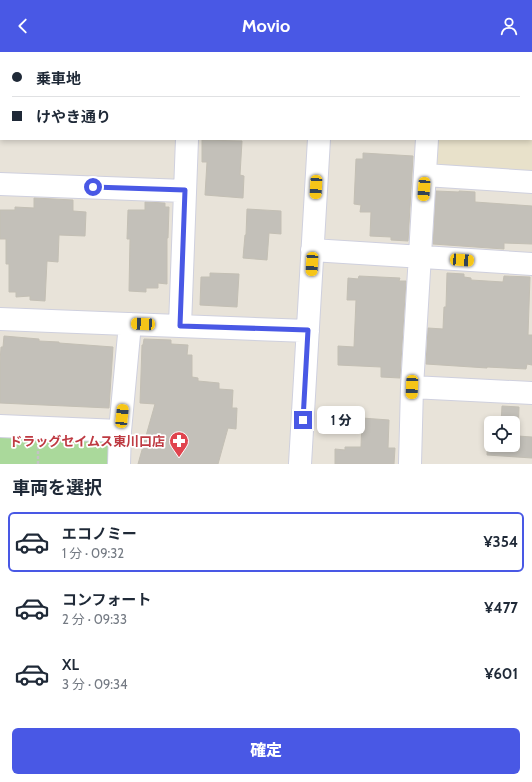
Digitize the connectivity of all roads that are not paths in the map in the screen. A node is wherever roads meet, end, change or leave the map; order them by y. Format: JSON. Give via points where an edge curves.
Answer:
{"nodes":[{"id":1,"x":187,"y":140,"type":"edge"},
{"id":2,"x":319,"y":140,"type":"edge"},
{"id":3,"x":427,"y":140,"type":"edge"},
{"id":4,"x":425,"y":175,"type":"junction"},
{"id":5,"x":532,"y":182,"type":"edge"},
{"id":6,"x":0,"y":184,"type":"edge"},
{"id":7,"x":185,"y":190,"type":"junction"},
{"id":8,"x":312,"y":250,"type":"junction"},
{"id":9,"x":419,"y":257,"type":"junction"},
{"id":10,"x":532,"y":264,"type":"edge"},
{"id":11,"x":0,"y":319,"type":"edge"},
{"id":12,"x":130,"y":324,"type":"junction"},
{"id":13,"x":180,"y":326,"type":"junction"},
{"id":14,"x":308,"y":330,"type":"junction"},
{"id":15,"x":412,"y":387,"type":"junction"},
{"id":16,"x":532,"y":394,"type":"edge"},
{"id":17,"x":0,"y":426,"type":"edge"},
{"id":18,"x":120,"y":431,"type":"junction"},
{"id":19,"x":119,"y":464,"type":"edge"},
{"id":20,"x":300,"y":464,"type":"edge"},
{"id":21,"x":410,"y":464,"type":"edge"}],
"edges":[{"from":1,"to":7,"type":"street"},
{"from":2,"to":8,"type":"street"},
{"from":3,"to":4,"type":"street"},
{"from":4,"to":5,"type":"street"},
{"from":4,"to":9,"type":"street"},
{"from":6,"to":7,"type":"street"},
{"from":7,"to":13,"type":"street"},
{"from":8,"to":9,"type":"street"},
{"from":8,"to":14,"type":"street"},
{"from":9,"to":10,"type":"street"},
{"from":9,"to":15,"type":"street"},
{"from":11,"to":12,"type":"street"},
{"from":12,"to":13,"type":"street"},
{"from":12,"to":18,"type":"street"},
{"from":13,"to":14,"type":"street"},
{"from":14,"to":20,"type":"street"},
{"from":15,"to":16,"type":"street"},
{"from":15,"to":21,"type":"street"},
{"from":17,"to":18,"type":"street"},
{"from":18,"to":19,"type":"street"}]}
